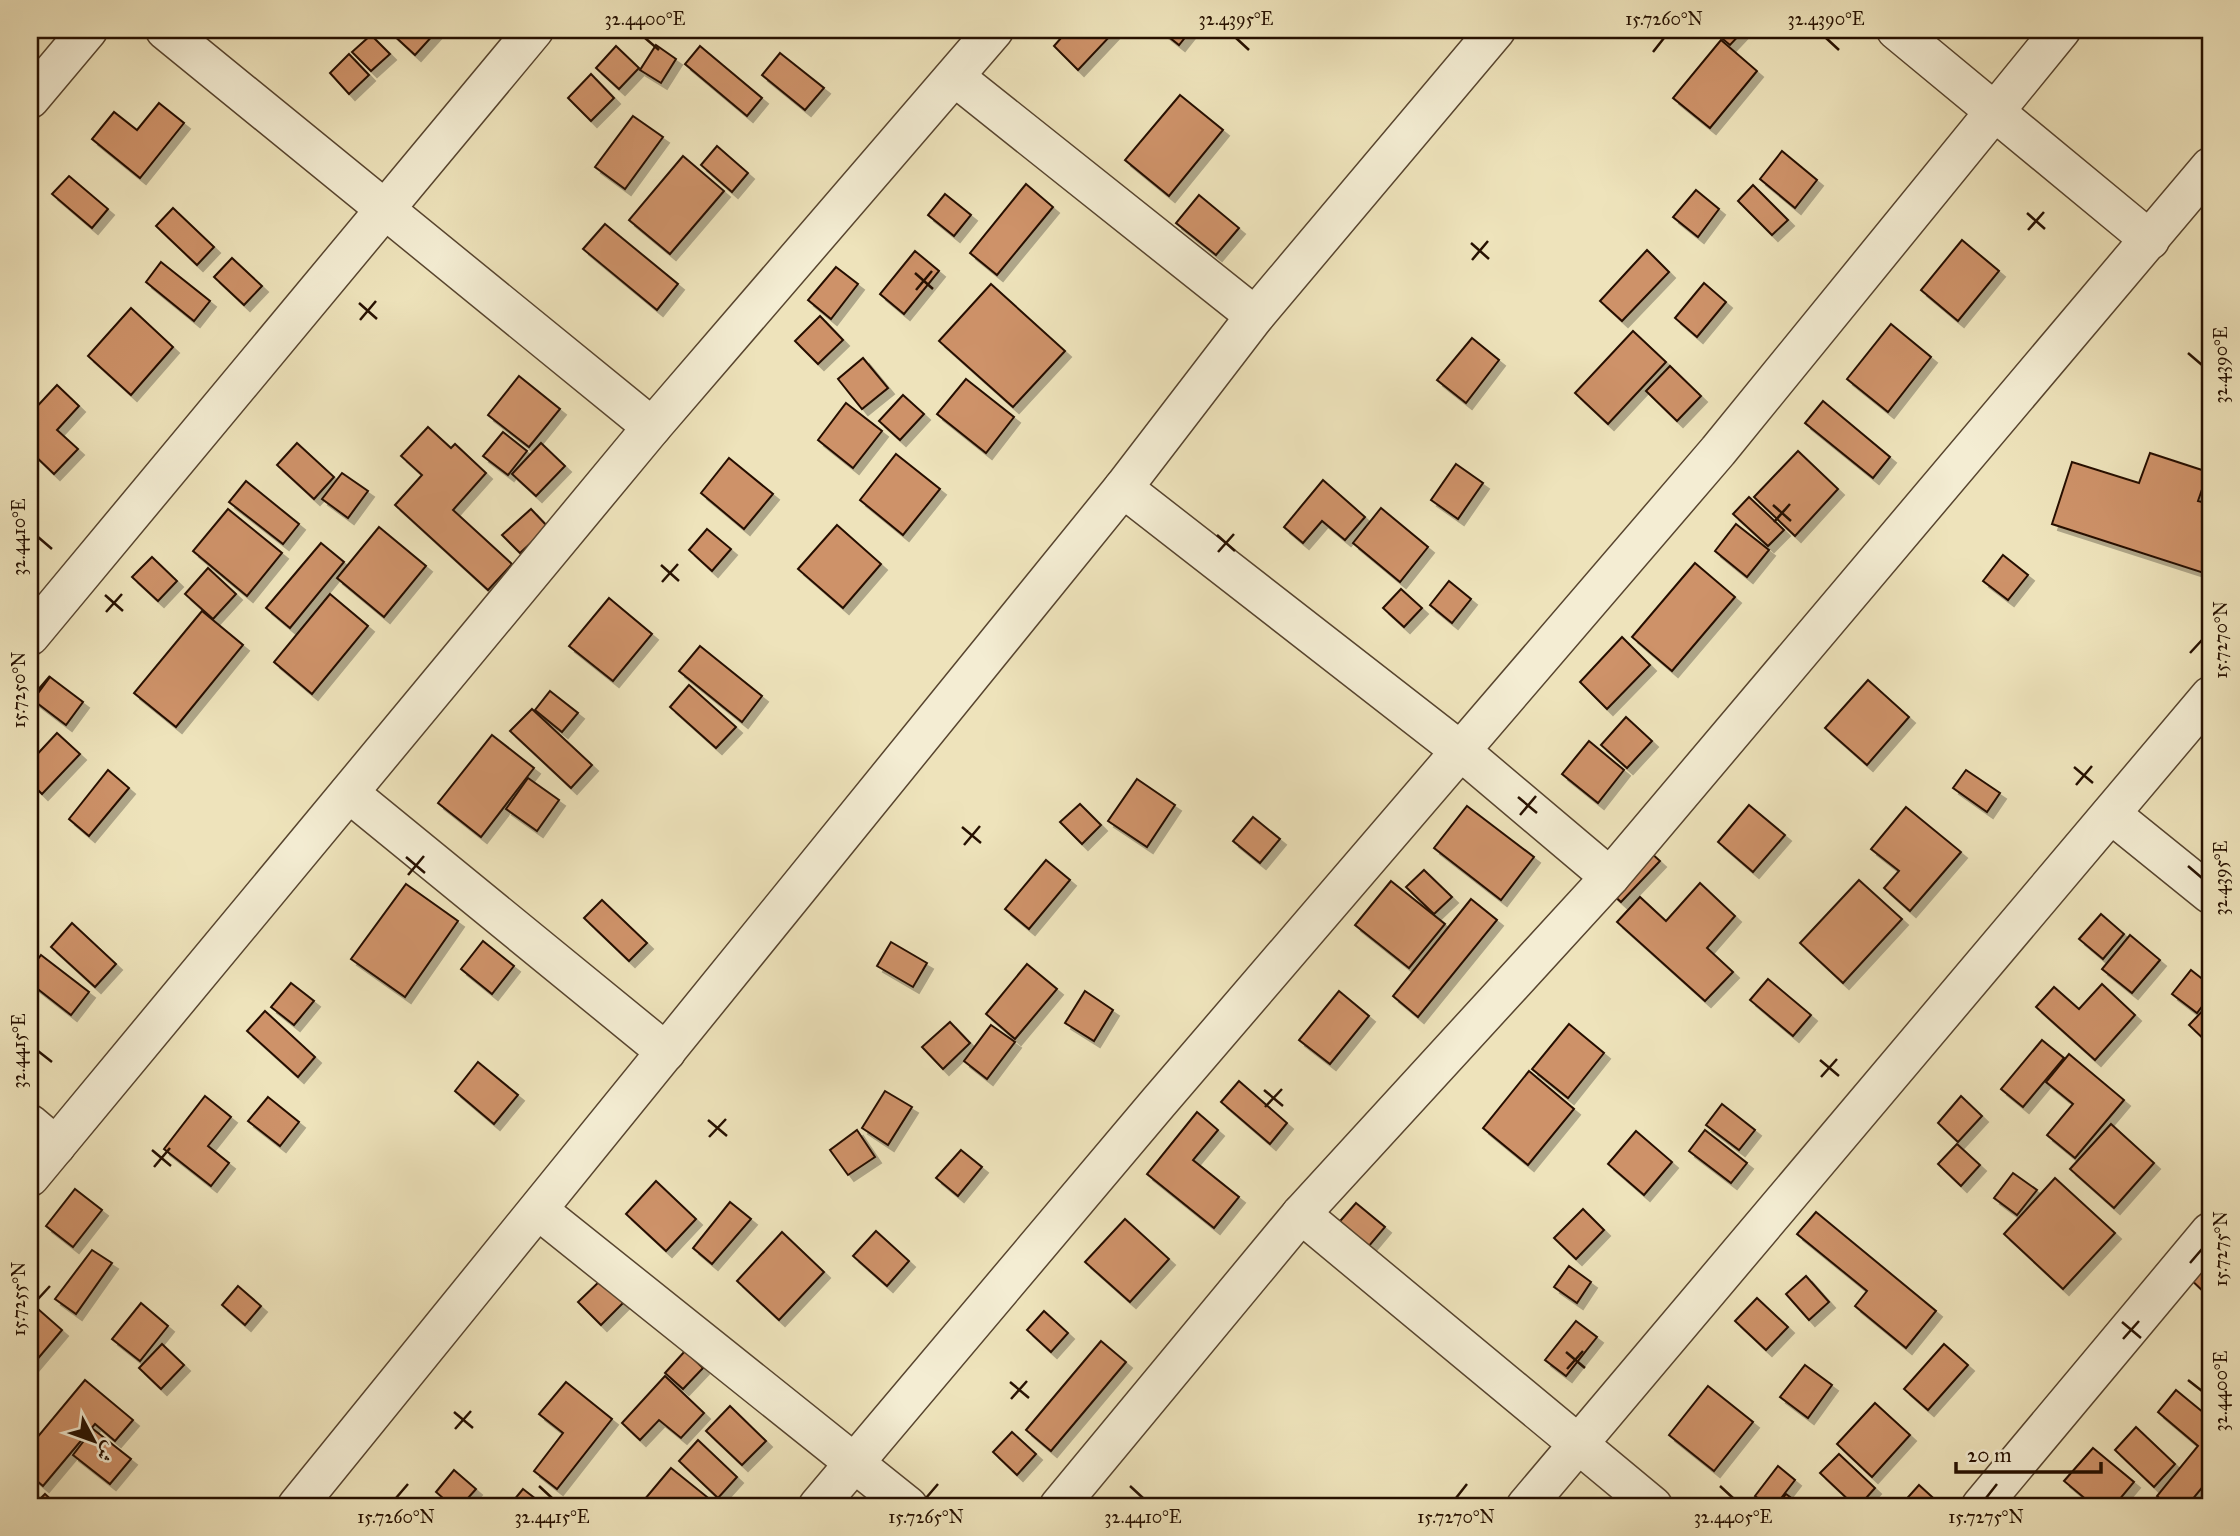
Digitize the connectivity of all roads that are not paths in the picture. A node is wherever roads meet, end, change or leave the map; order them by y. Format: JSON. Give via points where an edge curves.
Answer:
{"nodes":[{"id":1,"x":88,"y":30,"type":"edge"},
{"id":2,"x":165,"y":30,"type":"edge"},
{"id":3,"x":534,"y":30,"type":"edge"},
{"id":4,"x":994,"y":30,"type":"edge"},
{"id":5,"x":1496,"y":30,"type":"edge"},
{"id":6,"x":1896,"y":30,"type":"edge"},
{"id":7,"x":2061,"y":30,"type":"edge"},
{"id":8,"x":954,"y":77,"type":"junction"},
{"id":9,"x":30,"y":99,"type":"edge"},
{"id":10,"x":1994,"y":110,"type":"junction"},
{"id":11,"x":2210,"y":167,"type":"edge"},
{"id":12,"x":384,"y":209,"type":"junction"},
{"id":13,"x":2150,"y":240,"type":"junction"},
{"id":14,"x":1255,"y":316,"type":"junction"},
{"id":15,"x":652,"y":427,"type":"junction"},
{"id":16,"x":1123,"y":488,"type":"junction"},
{"id":17,"x":30,"y":636,"type":"edge"},
{"id":18,"x":2210,"y":696,"type":"edge"},
{"id":19,"x":1462,"y":752,"type":"junction"},
{"id":20,"x":349,"y":793,"type":"junction"},
{"id":21,"x":2112,"y":814,"type":"junction"},
{"id":22,"x":1610,"y":877,"type":"junction"},
{"id":23,"x":2210,"y":894,"type":"edge"},
{"id":24,"x":666,"y":1052,"type":"junction"},
{"id":25,"x":43,"y":1135,"type":"edge"},
{"id":26,"x":30,"y":1177,"type":"edge"},
{"id":27,"x":538,"y":1210,"type":"junction"},
{"id":28,"x":1301,"y":1214,"type":"junction"},
{"id":29,"x":2210,"y":1232,"type":"edge"},
{"id":30,"x":1579,"y":1444,"type":"junction"},
{"id":31,"x":854,"y":1462,"type":"junction"},
{"id":32,"x":297,"y":1506,"type":"edge"},
{"id":33,"x":818,"y":1506,"type":"edge"},
{"id":34,"x":908,"y":1506,"type":"edge"},
{"id":35,"x":1059,"y":1506,"type":"edge"},
{"id":36,"x":1526,"y":1506,"type":"edge"},
{"id":37,"x":1653,"y":1506,"type":"edge"},
{"id":38,"x":1980,"y":1506,"type":"edge"}],
"edges":[{"from":1,"to":9,"type":"street"},
{"from":2,"to":12,"type":"street"},
{"from":3,"to":12,"type":"street"},
{"from":4,"to":8,"type":"street"},
{"from":5,"to":14,"type":"street"},
{"from":6,"to":10,"type":"street"},
{"from":7,"to":10,"type":"street"},
{"from":8,"to":14,"type":"street"},
{"from":8,"to":15,"type":"street"},
{"from":10,"to":13,"type":"street"},
{"from":10,"to":19,"type":"street","via":[[1718,451]]},
{"from":11,"to":13,"type":"street"},
{"from":12,"to":15,"type":"street"},
{"from":12,"to":17,"type":"street"},
{"from":13,"to":22,"type":"street"},
{"from":14,"to":16,"type":"street"},
{"from":15,"to":20,"type":"street"},
{"from":16,"to":19,"type":"street"},
{"from":16,"to":24,"type":"street"},
{"from":18,"to":21,"type":"street"},
{"from":19,"to":22,"type":"street"},
{"from":19,"to":31,"type":"street"},
{"from":20,"to":24,"type":"street"},
{"from":20,"to":25,"type":"street"},
{"from":21,"to":23,"type":"street"},
{"from":21,"to":30,"type":"street"},
{"from":22,"to":28,"type":"street"},
{"from":24,"to":27,"type":"street"},
{"from":25,"to":26,"type":"street"},
{"from":27,"to":31,"type":"street"},
{"from":27,"to":32,"type":"street"},
{"from":28,"to":30,"type":"street"},
{"from":28,"to":35,"type":"street"},
{"from":29,"to":38,"type":"street"},
{"from":30,"to":36,"type":"street"},
{"from":30,"to":37,"type":"street"},
{"from":31,"to":33,"type":"street"},
{"from":31,"to":34,"type":"street"}]}
